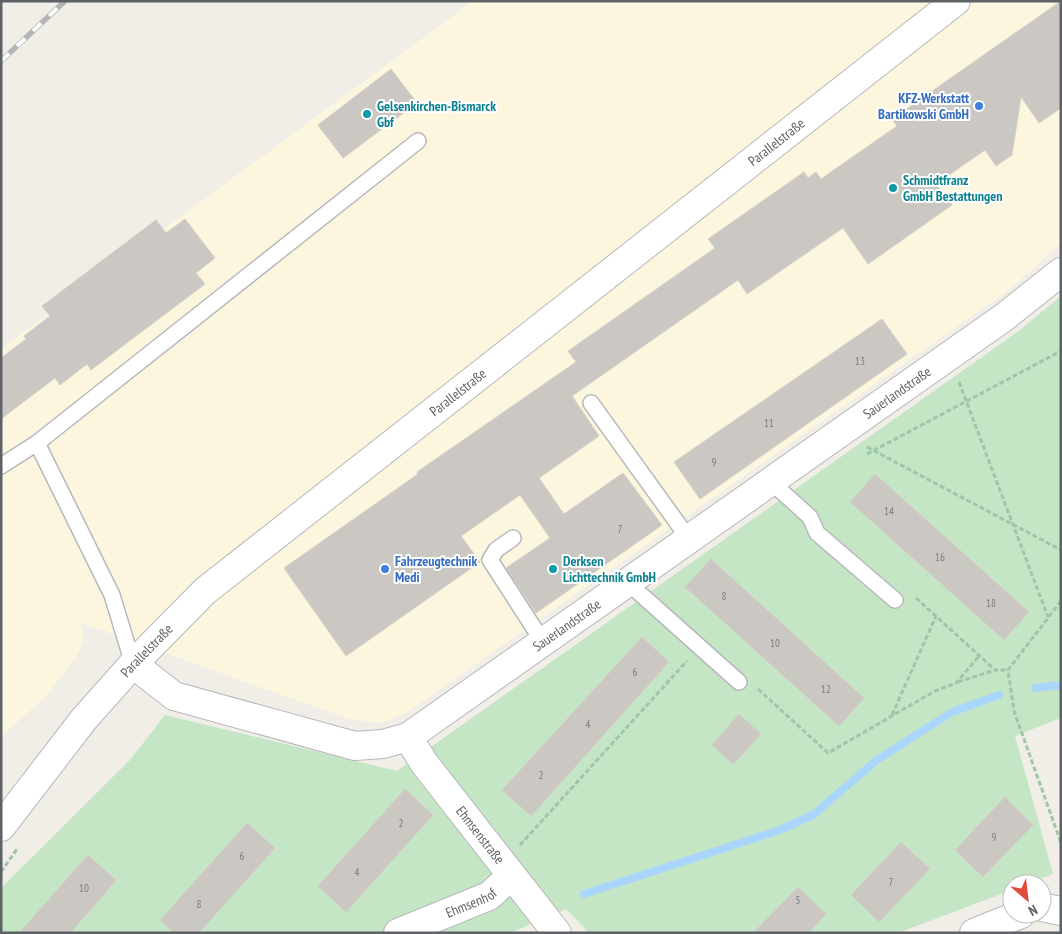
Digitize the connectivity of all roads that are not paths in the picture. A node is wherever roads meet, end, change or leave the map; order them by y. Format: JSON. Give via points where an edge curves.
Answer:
{"nodes":[{"id":1,"x":956,"y":1,"type":"edge"},
{"id":2,"x":418,"y":140,"type":"dead end"},
{"id":3,"x":1061,"y":272,"type":"edge"},
{"id":4,"x":591,"y":402,"type":"dead end"},
{"id":5,"x":38,"y":443,"type":"junction"},
{"id":6,"x":1,"y":466,"type":"edge"},
{"id":7,"x":771,"y":482,"type":"junction"},
{"id":8,"x":513,"y":538,"type":"dead end"},
{"id":9,"x":689,"y":539,"type":"junction"},
{"id":10,"x":627,"y":582,"type":"junction"},
{"id":11,"x":895,"y":600,"type":"road end"},
{"id":12,"x":543,"y":642,"type":"junction"},
{"id":13,"x":133,"y":664,"type":"junction"},
{"id":14,"x":739,"y":682,"type":"road end"},
{"id":15,"x":408,"y":737,"type":"junction"},
{"id":16,"x":1,"y":827,"type":"edge"},
{"id":17,"x":506,"y":869,"type":"junction"},
{"id":18,"x":1002,"y":921,"type":"edge"},
{"id":19,"x":398,"y":933,"type":"edge"},
{"id":20,"x":557,"y":933,"type":"edge"},
{"id":21,"x":974,"y":933,"type":"edge"}],
"edges":[{"from":1,"to":13,"type":"street","name":"Parallelstraße","via":[[205,591]]},
{"from":2,"to":5,"type":"lane"},
{"from":3,"to":7,"type":"street","name":"Sauerlandstraße","via":[[1003,318]]},
{"from":4,"to":9,"type":"lane"},
{"from":5,"to":6,"type":"lane"},
{"from":5,"to":13,"type":"lane","via":[[112,595]]},
{"from":7,"to":9,"type":"street","name":"Sauerlandstraße"},
{"from":7,"to":11,"type":"lane","via":[[810,517],[818,533]]},
{"from":8,"to":12,"type":"lane","via":[[496,550],[490,560]]},
{"from":9,"to":10,"type":"street","name":"Sauerlandstraße"},
{"from":10,"to":12,"type":"street","name":"Sauerlandstraße"},
{"from":10,"to":14,"type":"lane"},
{"from":12,"to":15,"type":"street","name":"Sauerlandstraße"},
{"from":13,"to":15,"type":"street","name":"Sauerlandstraße","via":[[174,696],[355,746],[383,744]]},
{"from":13,"to":16,"type":"street","name":"Parallelstraße","via":[[84,719]]},
{"from":15,"to":17,"type":"street","name":"Ehmsenstraße","via":[[424,763]]},
{"from":17,"to":19,"type":"street","name":"Ehmsenhof","via":[[489,896]]},
{"from":17,"to":20,"type":"street","name":"Ehmsenstraße"},
{"from":18,"to":21,"type":"street"}]}
